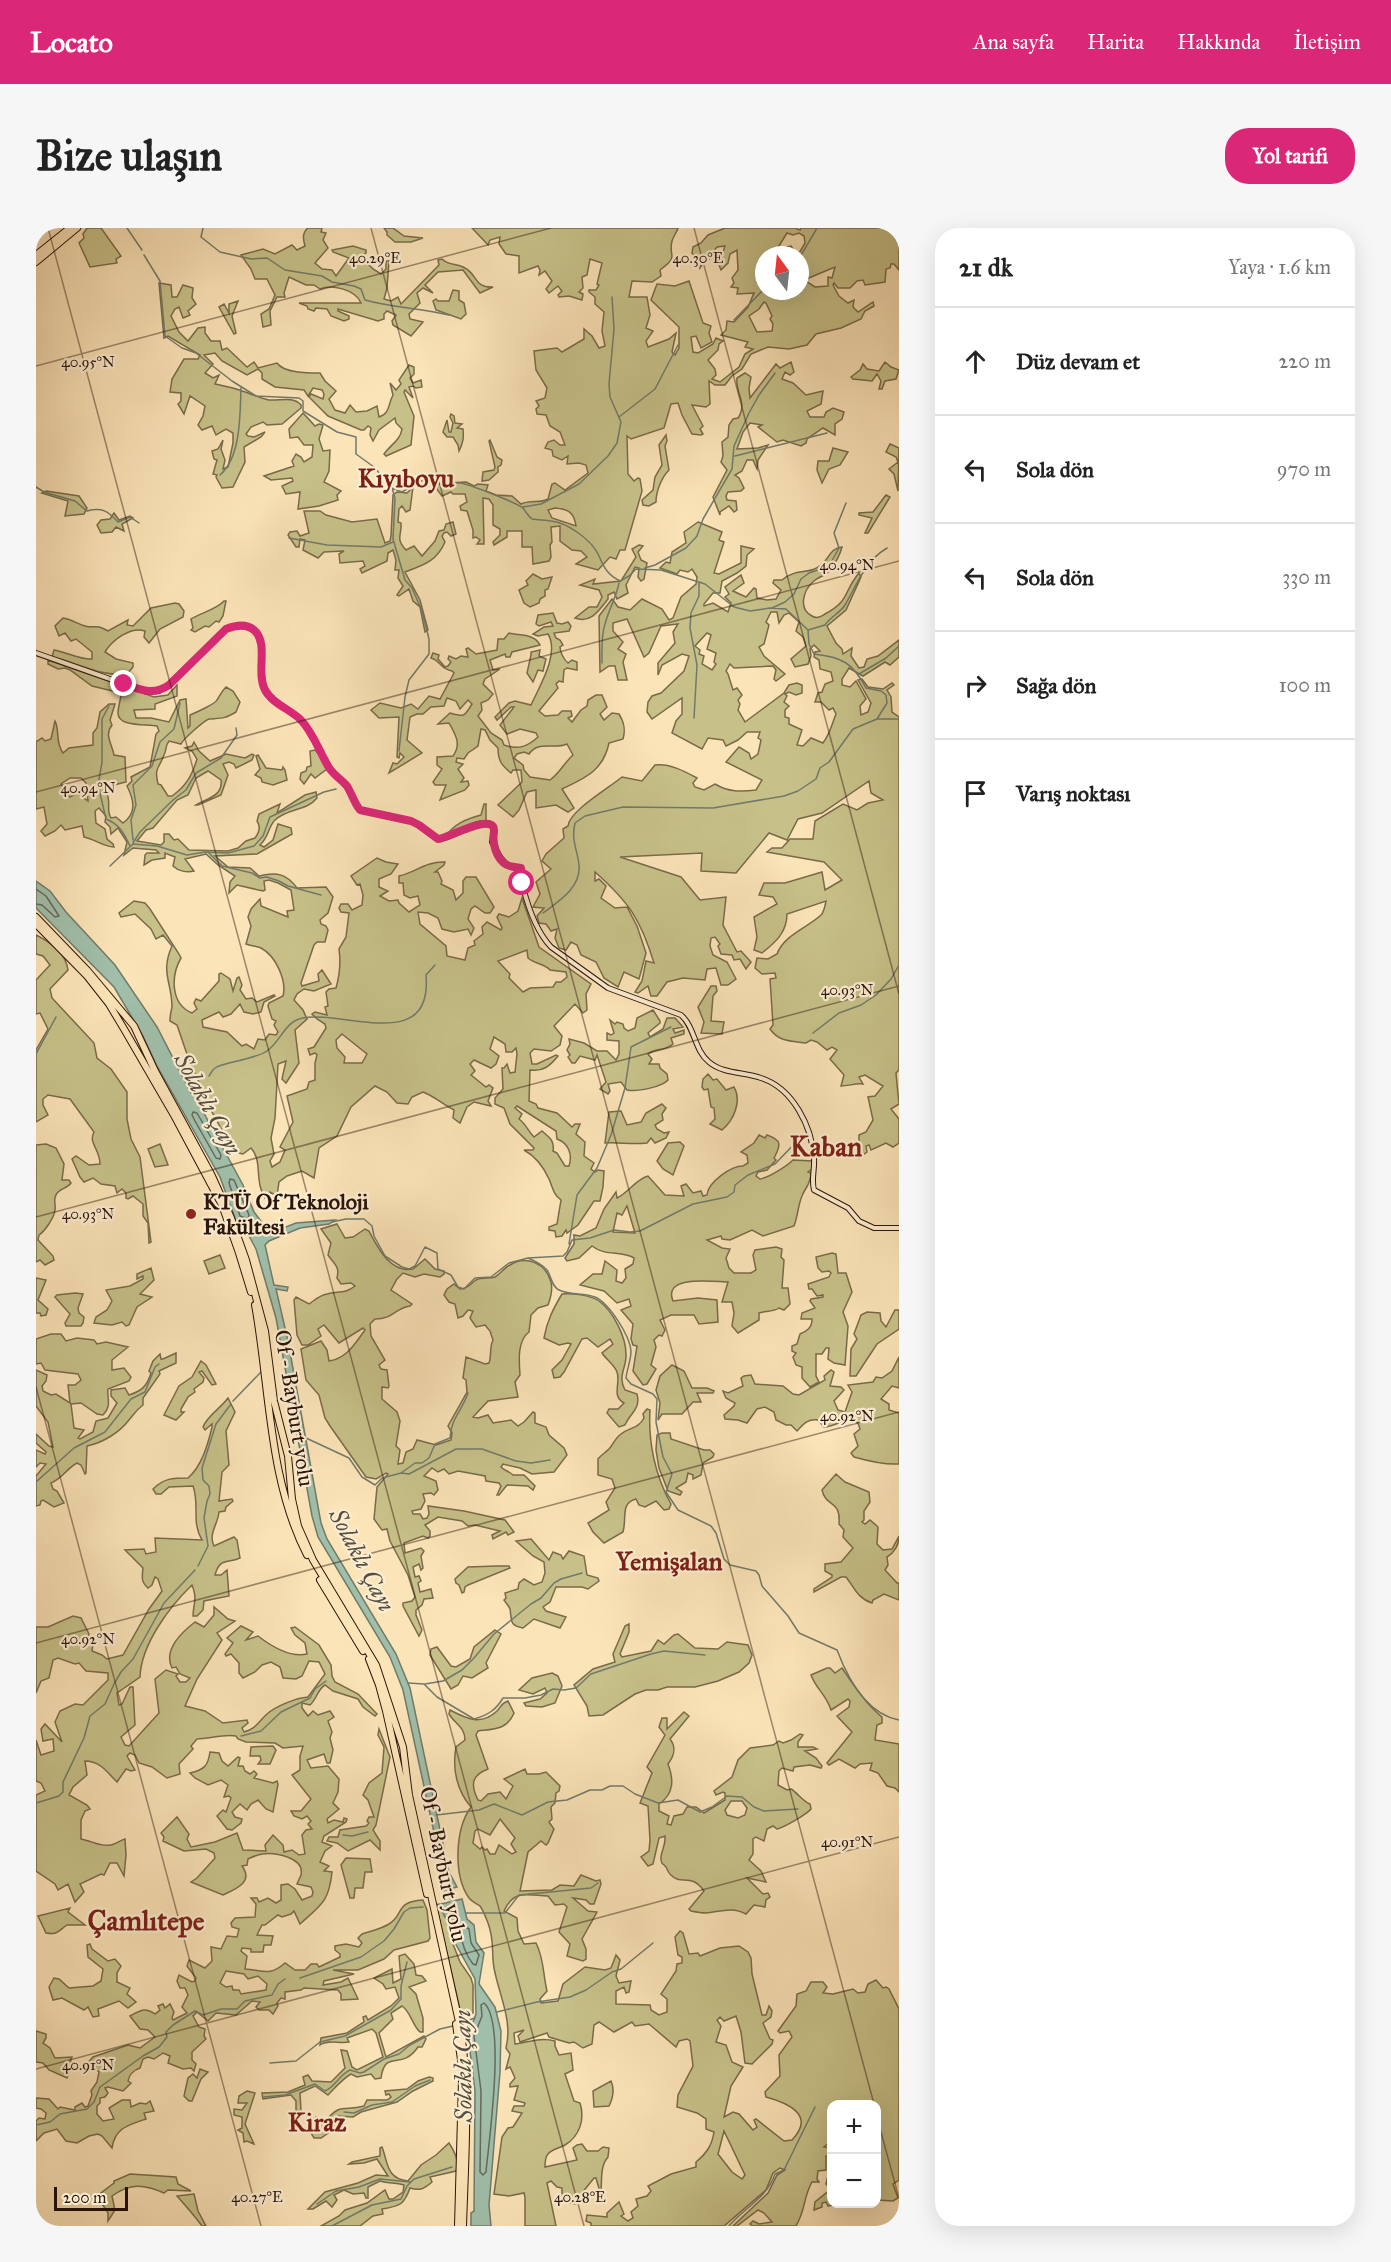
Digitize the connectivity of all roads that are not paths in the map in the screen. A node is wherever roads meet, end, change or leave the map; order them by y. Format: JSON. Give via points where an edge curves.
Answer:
{"nodes":[{"id":1,"x":70,"y":228,"type":"edge"},
{"id":2,"x":77,"y":228,"type":"edge"},
{"id":3,"x":36,"y":255,"type":"edge"},
{"id":4,"x":36,"y":262,"type":"edge"},
{"id":5,"x":36,"y":653,"type":"edge"},
{"id":6,"x":36,"y":917,"type":"edge"},
{"id":7,"x":36,"y":924,"type":"edge"},
{"id":8,"x":132,"y":1023,"type":"junction"},
{"id":9,"x":122,"y":1025,"type":"junction"},
{"id":10,"x":126,"y":1032,"type":"junction"},
{"id":11,"x":899,"y":1228,"type":"edge"},
{"id":12,"x":288,"y":1456,"type":"junction"},
{"id":13,"x":277,"y":1458,"type":"junction"},
{"id":14,"x":402,"y":1744,"type":"junction"},
{"id":15,"x":394,"y":1746,"type":"junction"},
{"id":16,"x":404,"y":1752,"type":"junction"},
{"id":17,"x":396,"y":1754,"type":"junction"},
{"id":18,"x":458,"y":2226,"type":"edge"},
{"id":19,"x":463,"y":2226,"type":"edge"}],
"edges":[{"from":1,"to":3,"type":"highway"},
{"from":2,"to":4,"type":"highway"},
{"from":5,"to":11,"type":"main road","via":[[147,692],[159,691],[226,629],[243,626],[254,630],[262,646],[261,676],[265,689],[306,727],[329,768],[349,789],[360,810],[411,821],[438,839],[471,826],[492,825],[492,842],[507,865],[521,868],[525,893],[551,947],[608,988],[681,1015],[689,1022],[703,1056],[717,1068],[764,1079],[786,1094],[812,1139],[814,1190],[848,1208],[859,1221],[873,1228]]},
{"from":6,"to":8,"type":"highway","name":"Of - Bayburt yolu"},
{"from":7,"to":9,"type":"highway","name":"Of - Bayburt yolu","via":[[87,976]]},
{"from":8,"to":9,"type":"highway"},
{"from":8,"to":10,"type":"highway","via":[[130,1032]]},
{"from":8,"to":12,"type":"highway","name":"Of - Bayburt yolu","via":[[233,1222],[265,1331],[274,1401]]},
{"from":9,"to":10,"type":"highway","name":"Of - Bayburt yolu"},
{"from":10,"to":13,"type":"highway","name":"Of - Bayburt yolu","via":[[222,1205],[255,1306]]},
{"from":12,"to":13,"type":"highway","via":[[280,1451]]},
{"from":12,"to":13,"type":"highway","via":[[285,1463]]},
{"from":12,"to":14,"type":"highway","name":"Of - Bayburt yolu","via":[[298,1526],[313,1560],[376,1665]]},
{"from":13,"to":15,"type":"highway","name":"Of - Bayburt yolu","via":[[294,1528],[331,1602],[369,1659]]},
{"from":14,"to":15,"type":"highway"},
{"from":14,"to":16,"type":"highway","name":"Of - Bayburt yolu"},
{"from":15,"to":17,"type":"highway","name":"Of - Bayburt yolu"},
{"from":16,"to":17,"type":"highway"},
{"from":16,"to":19,"type":"highway","name":"Of - Bayburt yolu","via":[[409,1795],[465,2057],[468,2108]]},
{"from":17,"to":18,"type":"highway","name":"Of - Bayburt yolu","via":[[459,2050],[462,2117]]}]}
